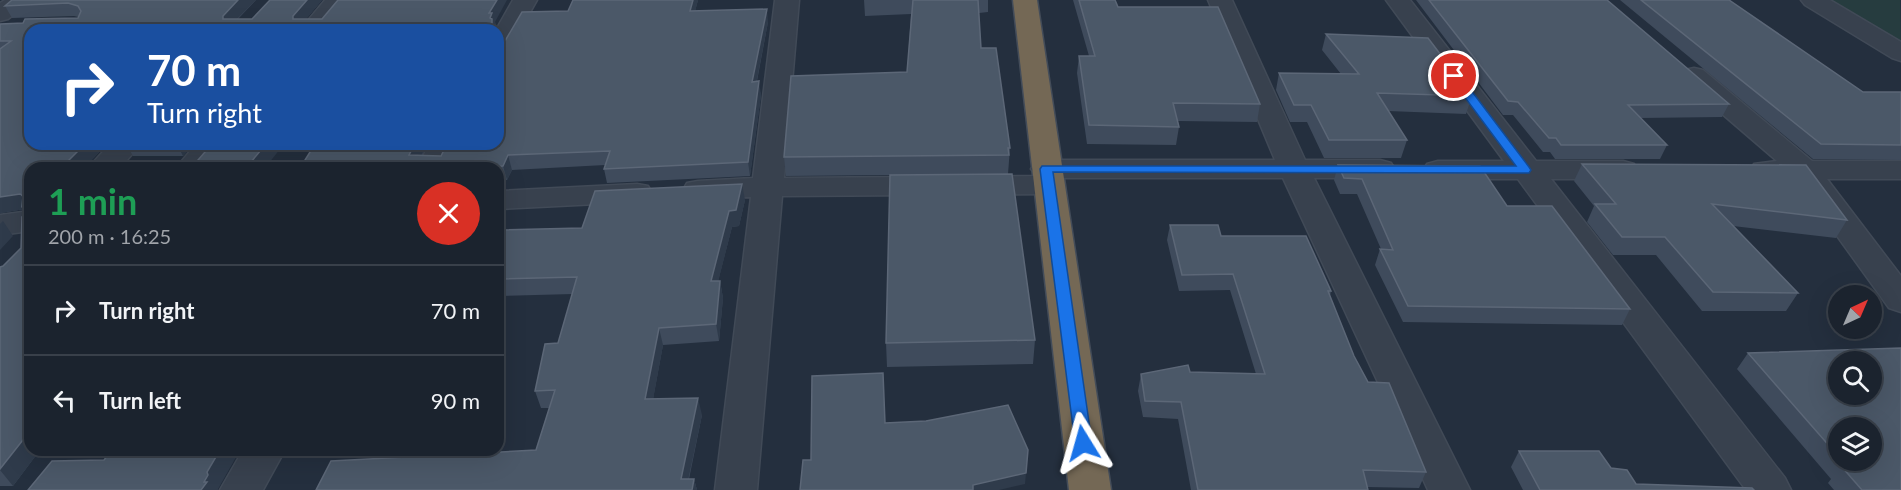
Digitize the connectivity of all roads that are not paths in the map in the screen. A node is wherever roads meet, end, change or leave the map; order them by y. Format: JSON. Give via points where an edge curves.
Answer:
{"nodes":[{"id":1,"x":20,"y":0,"type":"edge"},
{"id":2,"x":338,"y":0,"type":"edge"},
{"id":3,"x":525,"y":0,"type":"edge"},
{"id":4,"x":787,"y":0,"type":"edge"},
{"id":5,"x":1025,"y":0,"type":"edge"},
{"id":6,"x":1220,"y":0,"type":"edge"},
{"id":7,"x":1398,"y":0,"type":"edge"},
{"id":8,"x":1813,"y":0,"type":"edge"},
{"id":9,"x":0,"y":14,"type":"edge"},
{"id":10,"x":317,"y":24,"type":"edge"},
{"id":11,"x":504,"y":37,"type":"edge"},
{"id":12,"x":1901,"y":53,"type":"edge"},
{"id":13,"x":1676,"y":61,"type":"edge"},
{"id":14,"x":121,"y":150,"type":"edge"},
{"id":15,"x":207,"y":150,"type":"edge"},
{"id":16,"x":109,"y":162,"type":"edge"},
{"id":17,"x":196,"y":162,"type":"edge"},
{"id":18,"x":1294,"y":169,"type":"junction"},
{"id":19,"x":1525,"y":170,"type":"junction"},
{"id":20,"x":1653,"y":170,"type":"edge"},
{"id":21,"x":1735,"y":170,"type":"edge"},
{"id":22,"x":1805,"y":170,"type":"junction"},
{"id":23,"x":1901,"y":170,"type":"edge"},
{"id":24,"x":1048,"y":177,"type":"junction"},
{"id":25,"x":766,"y":187,"type":"junction"},
{"id":26,"x":504,"y":200,"type":"edge"},
{"id":27,"x":24,"y":222,"type":"edge"},
{"id":28,"x":0,"y":225,"type":"edge"},
{"id":29,"x":1901,"y":300,"type":"edge"},
{"id":30,"x":261,"y":456,"type":"edge"},
{"id":31,"x":241,"y":490,"type":"edge"},
{"id":32,"x":736,"y":490,"type":"edge"},
{"id":33,"x":1090,"y":490,"type":"edge"},
{"id":34,"x":1449,"y":490,"type":"edge"},
{"id":35,"x":1770,"y":490,"type":"edge"}],
"edges":[{"from":1,"to":9,"type":"street"},
{"from":2,"to":10,"type":"street"},
{"from":3,"to":11,"type":"street"},
{"from":4,"to":25,"type":"street"},
{"from":5,"to":24,"type":"highway"},
{"from":6,"to":18,"type":"street"},
{"from":7,"to":19,"type":"street"},
{"from":8,"to":12,"type":"street"},
{"from":13,"to":22,"type":"street"},
{"from":14,"to":16,"type":"street"},
{"from":15,"to":17,"type":"street"},
{"from":18,"to":19,"type":"street"},
{"from":18,"to":24,"type":"street"},
{"from":18,"to":34,"type":"street"},
{"from":19,"to":20,"type":"street"},
{"from":19,"to":35,"type":"street"},
{"from":21,"to":22,"type":"street"},
{"from":22,"to":23,"type":"street"},
{"from":22,"to":29,"type":"street"},
{"from":24,"to":25,"type":"street"},
{"from":24,"to":33,"type":"highway"},
{"from":25,"to":26,"type":"street"},
{"from":25,"to":32,"type":"street"},
{"from":27,"to":28,"type":"street"},
{"from":30,"to":31,"type":"street"}]}
